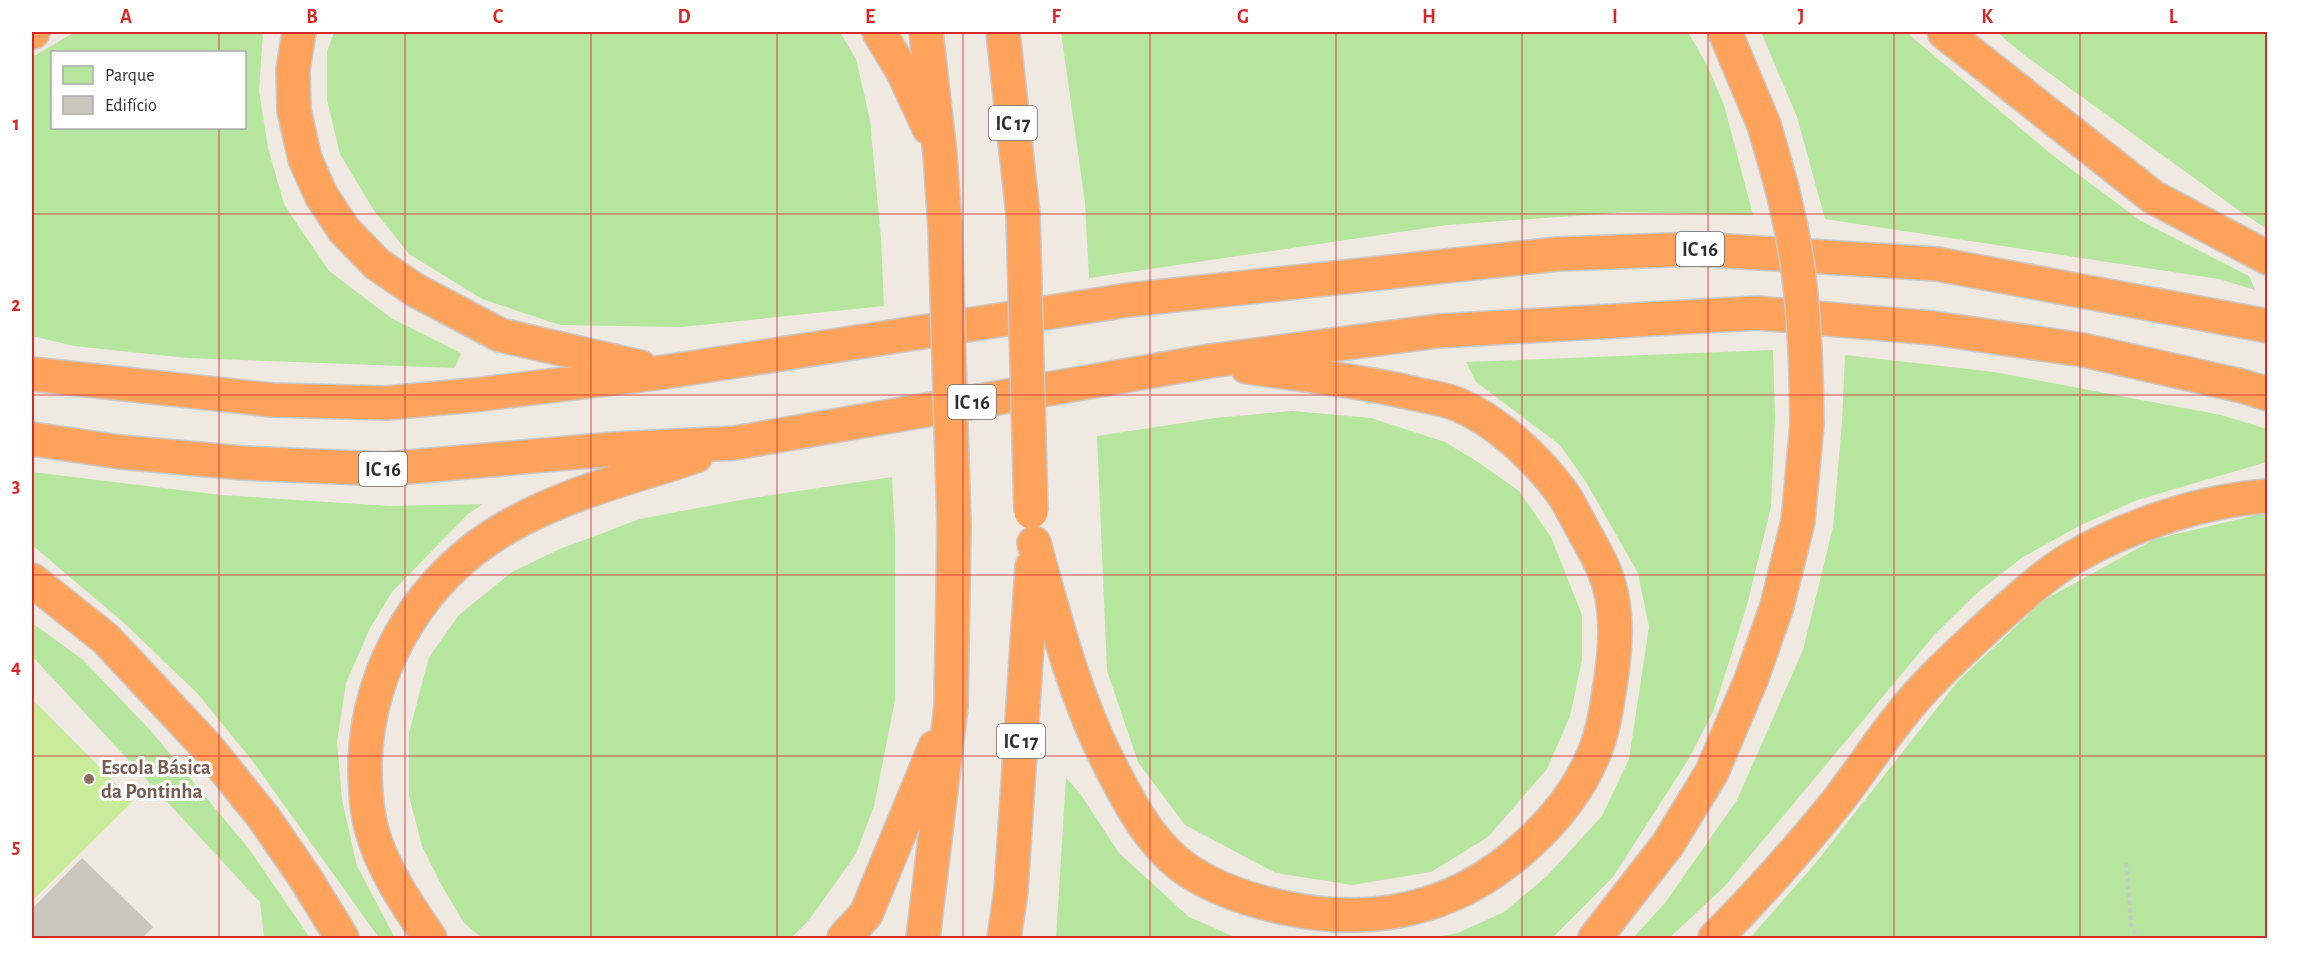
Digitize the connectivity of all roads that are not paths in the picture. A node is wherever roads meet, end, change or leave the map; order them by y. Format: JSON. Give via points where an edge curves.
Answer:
{"nodes":[{"id":1,"x":298,"y":32,"type":"edge"},
{"id":2,"x":879,"y":32,"type":"edge"},
{"id":3,"x":926,"y":32,"type":"edge"},
{"id":4,"x":1003,"y":32,"type":"edge"},
{"id":5,"x":1725,"y":32,"type":"edge"},
{"id":6,"x":1944,"y":32,"type":"edge"},
{"id":7,"x":940,"y":154,"type":"junction"},
{"id":8,"x":2268,"y":258,"type":"edge"},
{"id":9,"x":2268,"y":326,"type":"edge"},
{"id":10,"x":1210,"y":361,"type":"junction"},
{"id":11,"x":665,"y":372,"type":"junction"},
{"id":12,"x":32,"y":374,"type":"edge"},
{"id":13,"x":2268,"y":394,"type":"edge"},
{"id":14,"x":32,"y":439,"type":"edge"},
{"id":15,"x":735,"y":443,"type":"junction"},
{"id":16,"x":2268,"y":496,"type":"edge"},
{"id":17,"x":1032,"y":527,"type":"junction"},
{"id":18,"x":32,"y":580,"type":"edge"},
{"id":19,"x":951,"y":706,"type":"junction"},
{"id":20,"x":342,"y":939,"type":"edge"},
{"id":21,"x":430,"y":939,"type":"edge"},
{"id":22,"x":844,"y":939,"type":"edge"},
{"id":23,"x":923,"y":939,"type":"edge"},
{"id":24,"x":1004,"y":939,"type":"edge"},
{"id":25,"x":1595,"y":939,"type":"edge"},
{"id":26,"x":1715,"y":939,"type":"edge"}],
"edges":[{"from":1,"to":11,"type":"highway","via":[[293,70],[294,110],[305,159],[321,195],[344,230],[377,264],[415,290],[500,335]]},
{"from":2,"to":7,"type":"highway","via":[[903,72]]},
{"from":3,"to":7,"type":"highway"},
{"from":4,"to":17,"type":"highway","number":"IC 17","bridge":true,"via":[[1023,214]]},
{"from":5,"to":25,"type":"highway","bridge":true,"via":[[1764,125],[1788,211],[1799,280],[1806,349],[1807,424],[1798,521],[1777,606],[1712,772],[1668,844]]},
{"from":6,"to":8,"type":"highway","via":[[2153,197]]},
{"from":7,"to":19,"type":"highway","bridge":true,"via":[[954,525]]},
{"from":9,"to":11,"type":"highway","number":"IC 16","via":[[1937,264],[1696,249],[1558,255],[1128,300]]},
{"from":10,"to":13,"type":"highway","number":"IC 16","via":[[1438,331],[1757,313],[1932,328],[2083,350]]},
{"from":10,"to":15,"type":"highway","number":"IC 16"},
{"from":10,"to":17,"type":"highway","via":[[1398,390],[1458,404],[1497,428],[1532,457],[1563,492],[1605,570],[1616,621],[1613,671],[1594,754],[1581,780],[1533,840],[1462,889],[1425,905],[1387,912],[1342,915],[1298,911],[1260,903],[1208,882],[1168,855],[1135,815],[1094,736],[1072,678]]},
{"from":11,"to":12,"type":"highway","number":"IC 16","via":[[386,403],[272,400]]},
{"from":14,"to":15,"type":"highway","number":"IC 16","via":[[243,463],[385,469]]},
{"from":15,"to":21,"type":"highway","via":[[554,503],[508,527],[463,558],[412,614],[389,654],[376,690],[366,740],[365,780],[371,826],[385,861]]},
{"from":16,"to":26,"type":"highway","via":[[2185,512],[2136,528],[2075,557],[2038,582],[1946,665],[1776,874]]},
{"from":17,"to":24,"type":"highway","number":"IC 17","via":[[1011,891]]},
{"from":18,"to":20,"type":"highway","via":[[106,639],[207,747],[270,826]]},
{"from":19,"to":22,"type":"highway","via":[[866,914]]},
{"from":19,"to":23,"type":"highway"}]}
